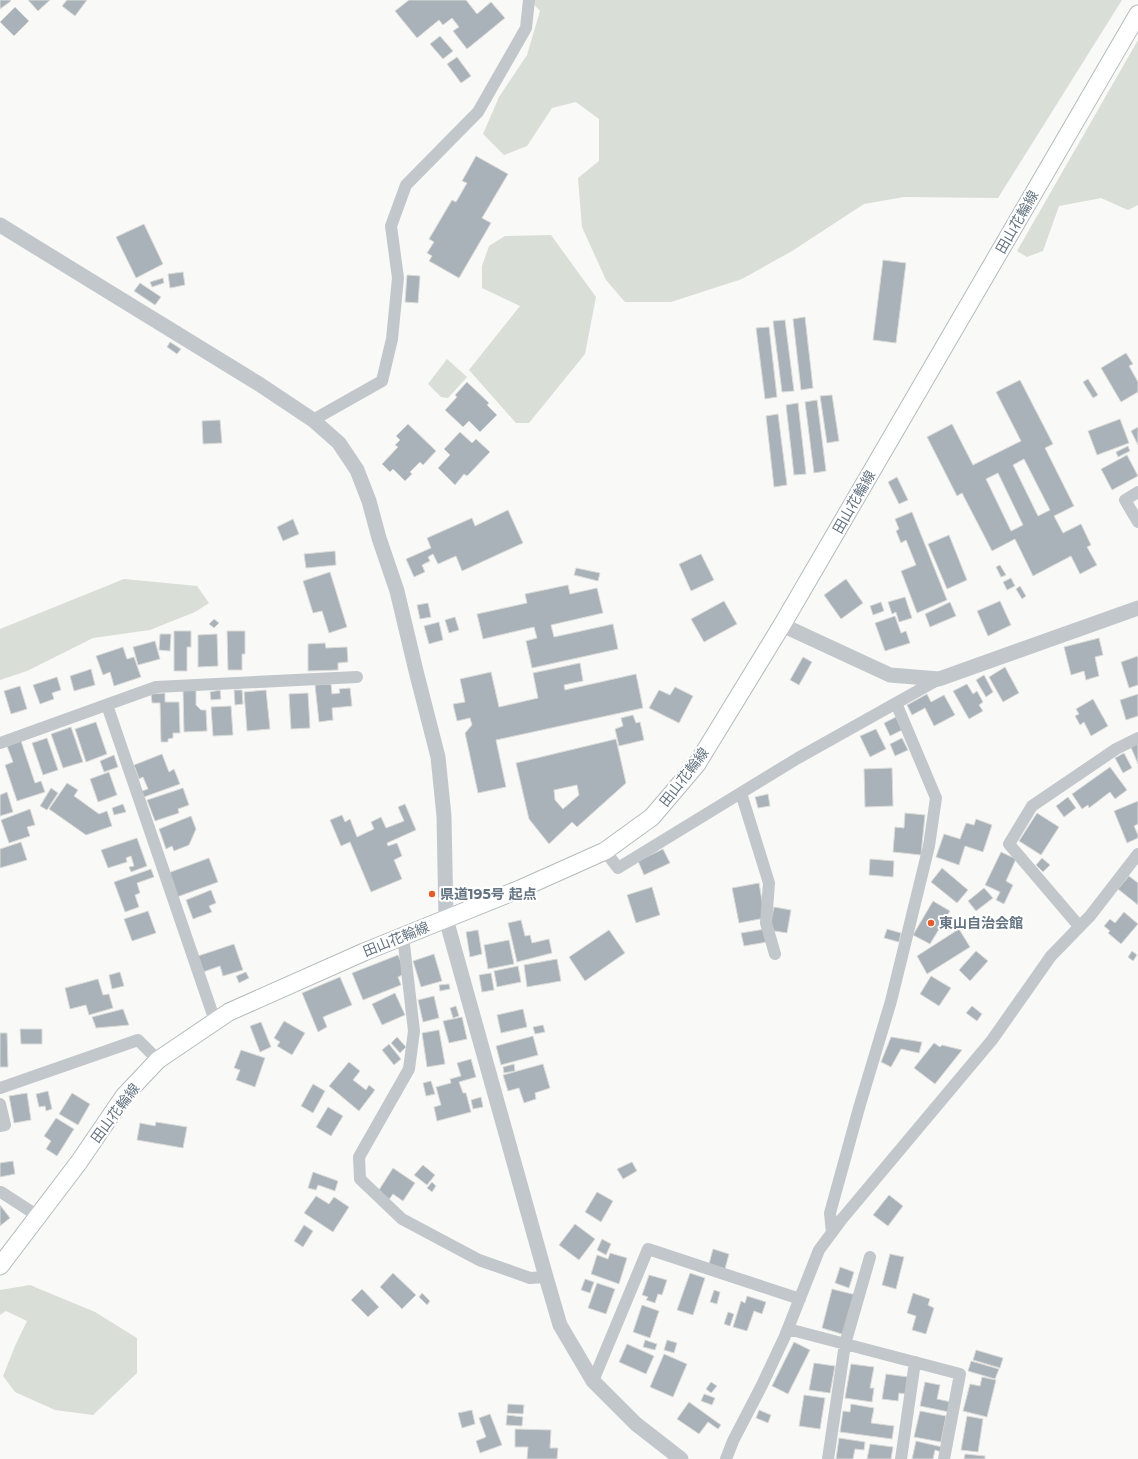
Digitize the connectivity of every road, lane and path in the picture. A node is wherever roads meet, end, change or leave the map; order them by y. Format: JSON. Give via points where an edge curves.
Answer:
{"nodes":[{"id":1,"x":530,"y":0,"type":"edge"},
{"id":2,"x":1134,"y":21,"type":"edge"},
{"id":3,"x":0,"y":225,"type":"edge"},
{"id":4,"x":314,"y":420,"type":"junction"},
{"id":5,"x":1138,"y":492,"type":"edge"},
{"id":6,"x":1138,"y":522,"type":"edge"},
{"id":7,"x":1138,"y":608,"type":"edge"},
{"id":8,"x":782,"y":625,"type":"junction"},
{"id":9,"x":357,"y":677,"type":"dead end"},
{"id":10,"x":939,"y":679,"type":"junction"},
{"id":11,"x":896,"y":703,"type":"junction"},
{"id":12,"x":107,"y":704,"type":"junction"},
{"id":13,"x":1138,"y":738,"type":"edge"},
{"id":14,"x":0,"y":743,"type":"edge"},
{"id":15,"x":741,"y":793,"type":"junction"},
{"id":16,"x":605,"y":850,"type":"junction"},
{"id":17,"x":1138,"y":854,"type":"edge"},
{"id":18,"x":446,"y":919,"type":"junction"},
{"id":19,"x":1080,"y":926,"type":"junction"},
{"id":20,"x":403,"y":936,"type":"junction"},
{"id":21,"x":775,"y":954,"type":"dead end"},
{"id":22,"x":215,"y":1021,"type":"junction"},
{"id":23,"x":158,"y":1060,"type":"junction"},
{"id":24,"x":0,"y":1088,"type":"edge"},
{"id":25,"x":0,"y":1104,"type":"edge"},
{"id":26,"x":0,"y":1126,"type":"edge"},
{"id":27,"x":0,"y":1192,"type":"edge"},
{"id":28,"x":38,"y":1216,"type":"junction"},
{"id":29,"x":832,"y":1232,"type":"junction"},
{"id":30,"x":870,"y":1257,"type":"dead end"},
{"id":31,"x":0,"y":1266,"type":"edge"},
{"id":32,"x":546,"y":1277,"type":"junction"},
{"id":33,"x":800,"y":1299,"type":"junction"},
{"id":34,"x":788,"y":1329,"type":"junction"},
{"id":35,"x":845,"y":1344,"type":"junction"},
{"id":36,"x":915,"y":1362,"type":"junction"},
{"id":37,"x":593,"y":1381,"type":"junction"},
{"id":38,"x":681,"y":1459,"type":"edge"},
{"id":39,"x":726,"y":1459,"type":"edge"},
{"id":40,"x":828,"y":1459,"type":"edge"},
{"id":41,"x":901,"y":1459,"type":"edge"},
{"id":42,"x":944,"y":1459,"type":"edge"}],
"edges":[{"from":1,"to":4,"type":"street","via":[[526,28],[478,112],[406,186],[391,226],[398,278],[392,339],[382,381]]},
{"from":2,"to":8,"type":"main road","name":"田山花輪線"},
{"from":3,"to":4,"type":"street"},
{"from":4,"to":18,"type":"street","via":[[340,443],[357,470],[397,590],[438,757],[444,816]]},
{"from":5,"to":6,"type":"street","via":[[1125,500]]},
{"from":7,"to":10,"type":"street"},
{"from":8,"to":10,"type":"street","via":[[890,676]]},
{"from":8,"to":16,"type":"main road","name":"田山花輪線","via":[[697,764],[652,817]]},
{"from":9,"to":12,"type":"street","via":[[156,687]]},
{"from":10,"to":11,"type":"street"},
{"from":11,"to":15,"type":"street"},
{"from":11,"to":29,"type":"street","via":[[936,798],[929,846],[891,1001],[830,1213]]},
{"from":12,"to":14,"type":"street"},
{"from":12,"to":22,"type":"street"},
{"from":13,"to":19,"type":"street","via":[[1116,749],[1032,806],[1008,844]]},
{"from":15,"to":16,"type":"street","via":[[618,868]]},
{"from":15,"to":21,"type":"street","via":[[769,883],[766,923]]},
{"from":16,"to":18,"type":"main road","name":"田山花輪線"},
{"from":17,"to":19,"type":"street"},
{"from":18,"to":20,"type":"main road","name":"田山花輪線"},
{"from":18,"to":32,"type":"street"},
{"from":19,"to":29,"type":"street","via":[[1051,956],[992,1040]]},
{"from":20,"to":22,"type":"main road","name":"田山花輪線","via":[[229,1012]]},
{"from":20,"to":32,"type":"street","via":[[414,1031],[409,1069],[359,1157],[360,1179],[402,1219],[479,1260],[530,1278]]},
{"from":22,"to":23,"type":"main road","name":"田山花輪線"},
{"from":23,"to":24,"type":"street","via":[[138,1040]]},
{"from":23,"to":28,"type":"main road","name":"田山花輪線","via":[[124,1096]]},
{"from":25,"to":26,"type":"street","via":[[5,1125]]},
{"from":27,"to":28,"type":"street"},
{"from":28,"to":31,"type":"main road","name":"田山花輪線"},
{"from":29,"to":33,"type":"street","via":[[820,1250]]},
{"from":30,"to":35,"type":"street"},
{"from":32,"to":37,"type":"street","via":[[560,1325]]},
{"from":33,"to":34,"type":"street"},
{"from":33,"to":37,"type":"street","via":[[648,1249]]},
{"from":34,"to":35,"type":"street"},
{"from":34,"to":39,"type":"street"},
{"from":35,"to":36,"type":"street"},
{"from":35,"to":40,"type":"street"},
{"from":36,"to":41,"type":"street"},
{"from":36,"to":42,"type":"street","via":[[960,1374]]},
{"from":37,"to":38,"type":"street","via":[[636,1424]]}]}
